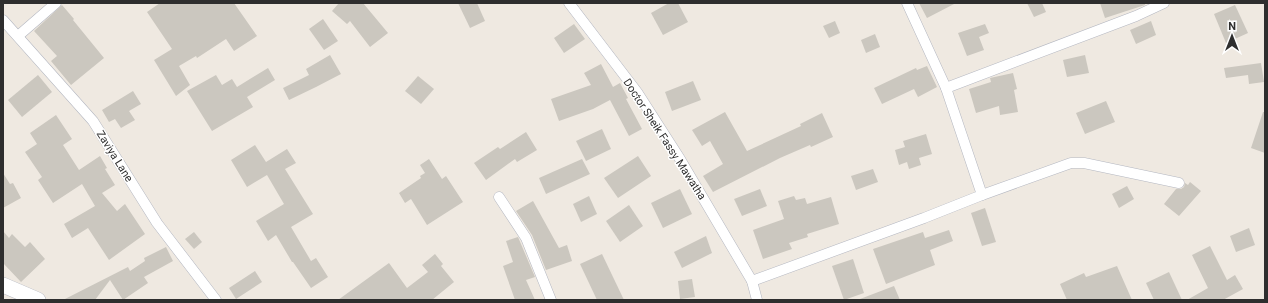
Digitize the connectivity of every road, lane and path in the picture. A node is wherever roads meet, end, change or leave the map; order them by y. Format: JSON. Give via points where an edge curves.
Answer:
{"nodes":[{"id":1,"x":56,"y":3,"type":"edge"},
{"id":2,"x":569,"y":3,"type":"edge"},
{"id":3,"x":906,"y":3,"type":"edge"},
{"id":4,"x":1164,"y":3,"type":"edge"},
{"id":5,"x":3,"y":20,"type":"edge"},
{"id":6,"x":18,"y":36,"type":"junction"},
{"id":7,"x":946,"y":88,"type":"junction"},
{"id":8,"x":1179,"y":183,"type":"dead end"},
{"id":9,"x":982,"y":195,"type":"junction"},
{"id":10,"x":499,"y":196,"type":"dead end"},
{"id":11,"x":752,"y":281,"type":"junction"},
{"id":12,"x":3,"y":285,"type":"edge"},
{"id":13,"x":38,"y":300,"type":"edge"},
{"id":14,"x":216,"y":300,"type":"edge"},
{"id":15,"x":551,"y":300,"type":"edge"},
{"id":16,"x":757,"y":300,"type":"edge"}],
"edges":[{"from":1,"to":6,"type":"street"},
{"from":2,"to":11,"type":"street","name":"Doctor Sheik Fassy Mawatha","via":[[637,92]]},
{"from":3,"to":7,"type":"street"},
{"from":4,"to":7,"type":"street"},
{"from":5,"to":6,"type":"street","name":"Zaviya Lane"},
{"from":6,"to":14,"type":"street","name":"Zaviya Lane","via":[[93,121],[157,223]]},
{"from":7,"to":9,"type":"street"},
{"from":8,"to":9,"type":"street","via":[[1084,162],[1071,163]]},
{"from":9,"to":11,"type":"street"},
{"from":10,"to":15,"type":"street","via":[[526,238]]},
{"from":11,"to":16,"type":"street","name":"Doctor Sheik Fassy Mawatha"},
{"from":12,"to":13,"type":"street"}]}
